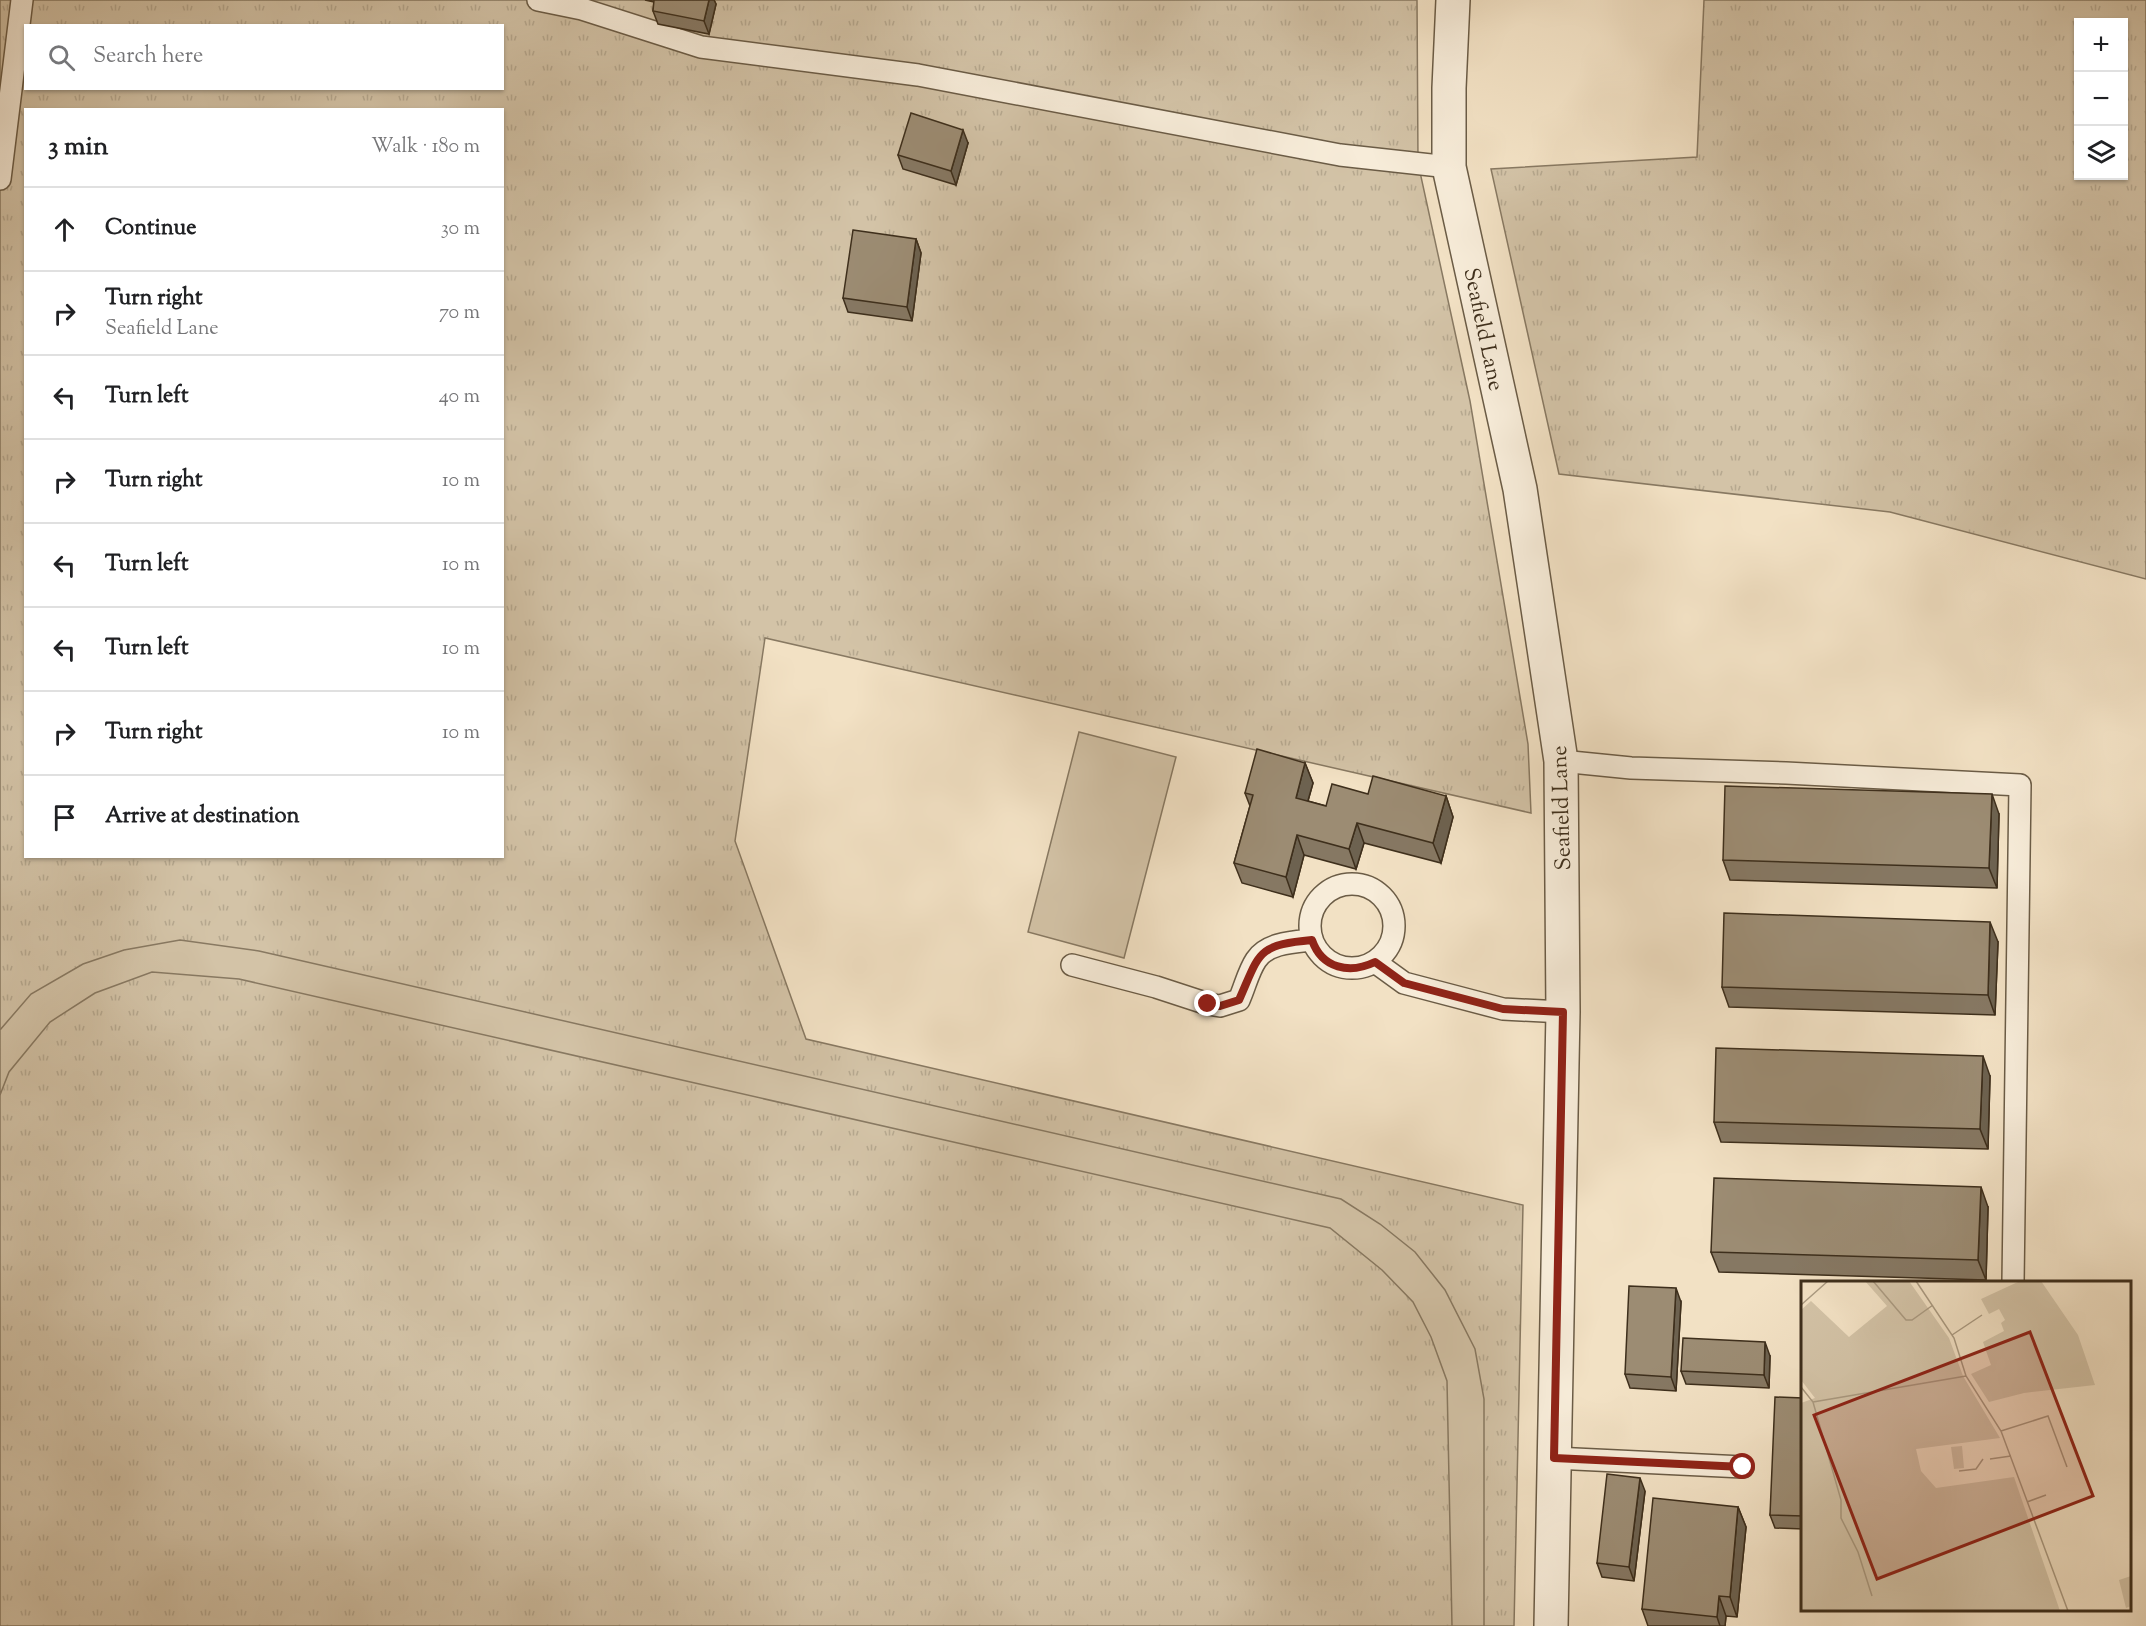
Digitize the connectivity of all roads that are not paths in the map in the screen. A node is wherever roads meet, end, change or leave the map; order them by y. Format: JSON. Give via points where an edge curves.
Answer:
{"nodes":[{"id":1,"x":22,"y":0,"type":"edge"},
{"id":2,"x":538,"y":0,"type":"edge"},
{"id":3,"x":1453,"y":0,"type":"edge"},
{"id":4,"x":1449,"y":167,"type":"junction"},
{"id":5,"x":0,"y":179,"type":"edge"},
{"id":6,"x":1561,"y":761,"type":"junction"},
{"id":7,"x":1312,"y":940,"type":"junction"},
{"id":8,"x":1375,"y":962,"type":"junction"},
{"id":9,"x":1072,"y":965,"type":"dead end"},
{"id":10,"x":1563,"y":1012,"type":"junction"},
{"id":11,"x":2013,"y":1281,"type":"edge"},
{"id":12,"x":1554,"y":1458,"type":"junction"},
{"id":13,"x":1743,"y":1467,"type":"dead end"},
{"id":14,"x":1551,"y":1626,"type":"edge"}],
"edges":[{"from":1,"to":5,"type":"lane"},
{"from":2,"to":4,"type":"lane","via":[[582,9],[701,47],[918,75],[1340,155]]},
{"from":3,"to":4,"type":"street","name":"Seafield Lane"},
{"from":4,"to":6,"type":"street","name":"Seafield Lane","via":[[1520,489]]},
{"from":6,"to":10,"type":"street","name":"Seafield Lane"},
{"from":6,"to":11,"type":"lane","via":[[2020,785]]},
{"from":7,"to":8,"type":"lane","via":[[1323,958],[1335,966],[1363,968]]},
{"from":7,"to":8,"type":"lane","via":[[1309,920],[1323,895],[1334,887],[1362,885],[1385,900],[1392,912],[1392,940]]},
{"from":7,"to":9,"type":"lane","via":[[1281,944],[1262,954],[1251,969],[1239,1000],[1220,1006]]},
{"from":8,"to":10,"type":"lane","via":[[1404,983],[1415,986],[1503,1009]]},
{"from":10,"to":12,"type":"street","name":"Seafield Lane"},
{"from":12,"to":13,"type":"lane"},
{"from":12,"to":14,"type":"street","name":"Seafield Lane"}]}
